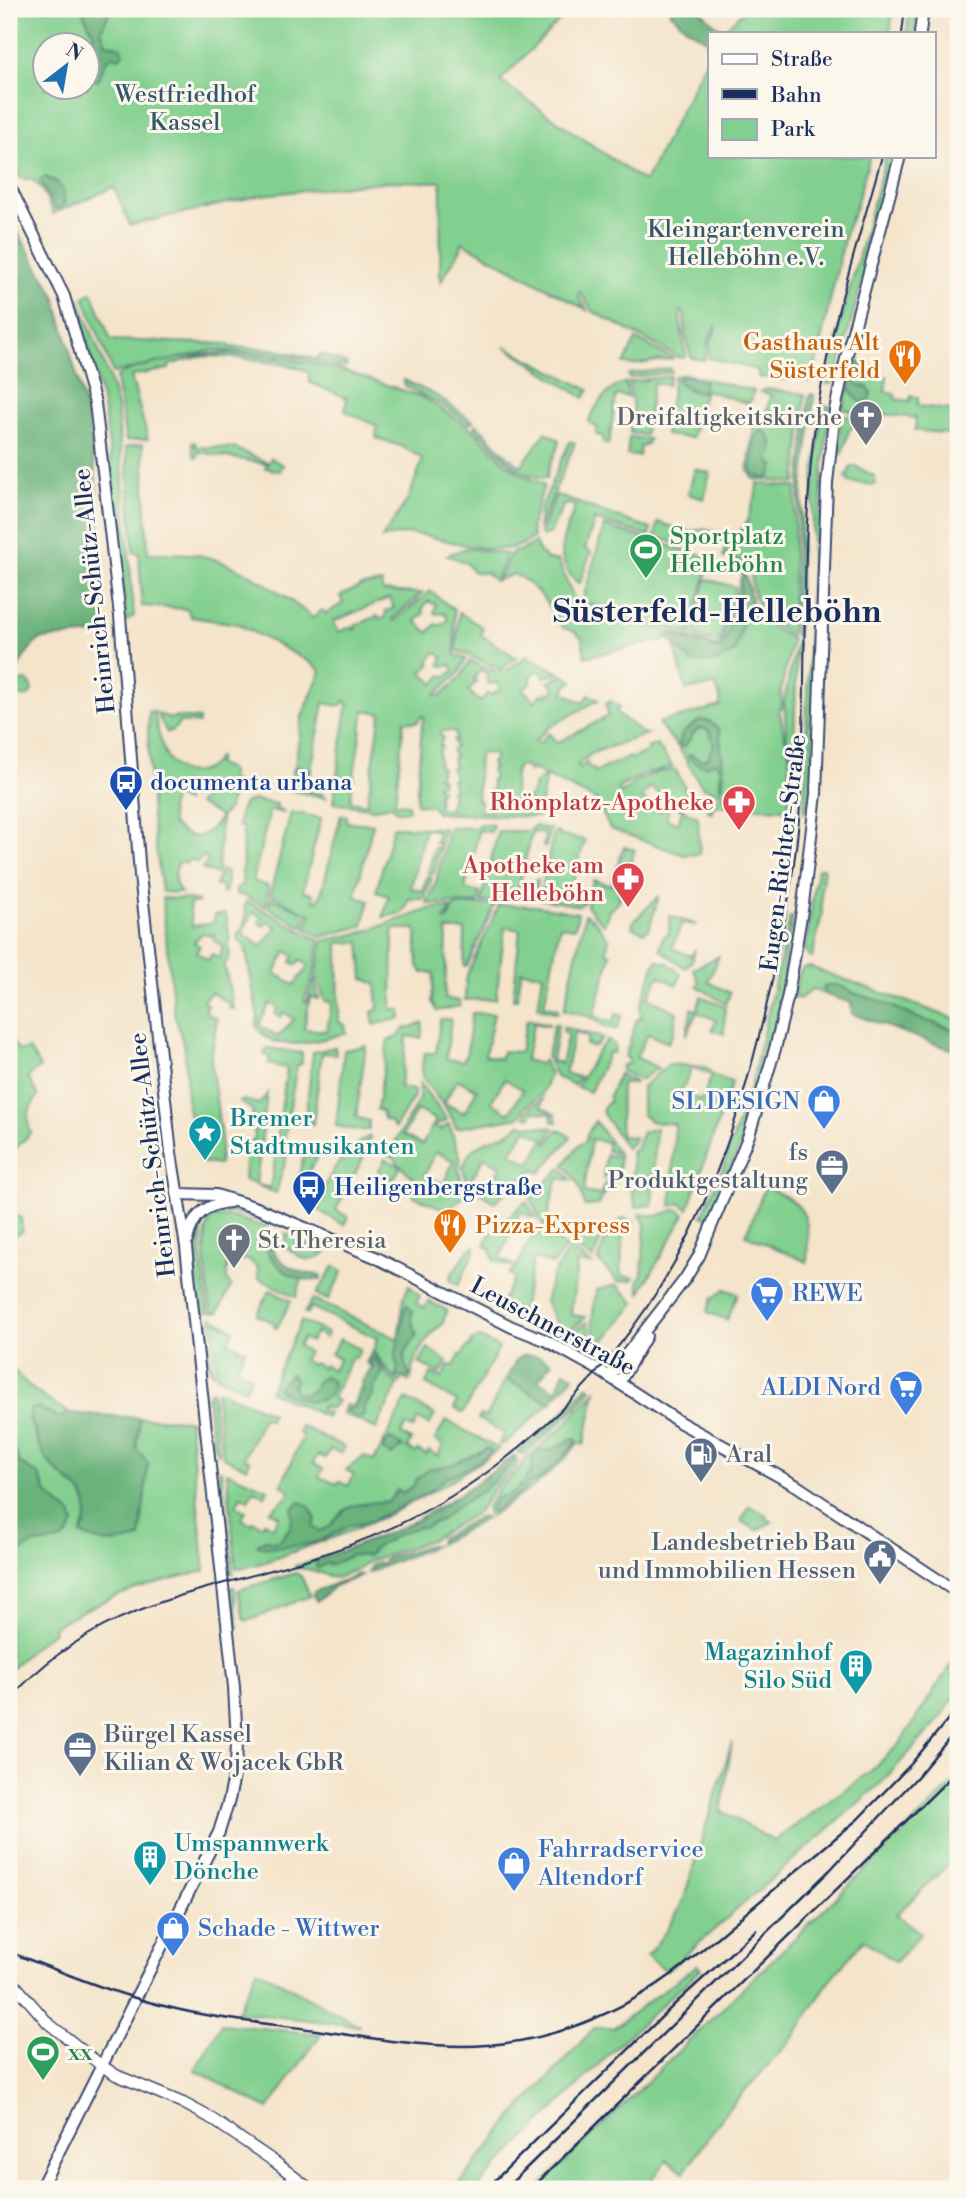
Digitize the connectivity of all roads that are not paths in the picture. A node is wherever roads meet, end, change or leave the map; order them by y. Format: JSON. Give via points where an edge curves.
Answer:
{"nodes":[{"id":1,"x":923,"y":9,"type":"edge"},
{"id":2,"x":920,"y":32,"type":"edge"},
{"id":3,"x":899,"y":158,"type":"edge"},
{"id":4,"x":9,"y":185,"type":"edge"},
{"id":5,"x":177,"y":1194,"type":"junction"},
{"id":6,"x":242,"y":1202,"type":"junction"},
{"id":7,"x":186,"y":1247,"type":"junction"},
{"id":8,"x":614,"y":1380,"type":"junction"},
{"id":9,"x":958,"y":1593,"type":"edge"},
{"id":10,"x":9,"y":1978,"type":"edge"},
{"id":11,"x":102,"y":2066,"type":"junction"},
{"id":12,"x":40,"y":2189,"type":"edge"},
{"id":13,"x":310,"y":2189,"type":"edge"}],
"edges":[{"from":1,"to":2,"type":"main road"},
{"from":3,"to":8,"type":"main road","name":"Eugen-Richter-Straße","via":[[835,410],[826,496],[816,794],[788,995],[763,1091],[699,1256]]},
{"from":4,"to":5,"type":"main road","name":"Heinrich-Schütz-Allee","via":[[64,296],[95,403],[120,616],[140,875]]},
{"from":5,"to":6,"type":"main road","name":"Leuschnerstraße","via":[[216,1195]]},
{"from":5,"to":7,"type":"main road","name":"Heinrich-Schütz-Allee"},
{"from":6,"to":7,"type":"main road","via":[[217,1204],[198,1214]]},
{"from":6,"to":8,"type":"main road","name":"Leuschnerstraße","via":[[375,1257],[545,1340]]},
{"from":7,"to":11,"type":"main road","name":"Heinrich-Schütz-Allee","via":[[233,1676],[236,1766],[219,1832]]},
{"from":8,"to":9,"type":"main road","name":"Leuschnerstraße","via":[[827,1504]]},
{"from":10,"to":11,"type":"street","via":[[48,2024]]},
{"from":11,"to":12,"type":"main road","name":"Heinrich-Schütz-Allee"},
{"from":11,"to":13,"type":"street","via":[[209,2117]]}]}
